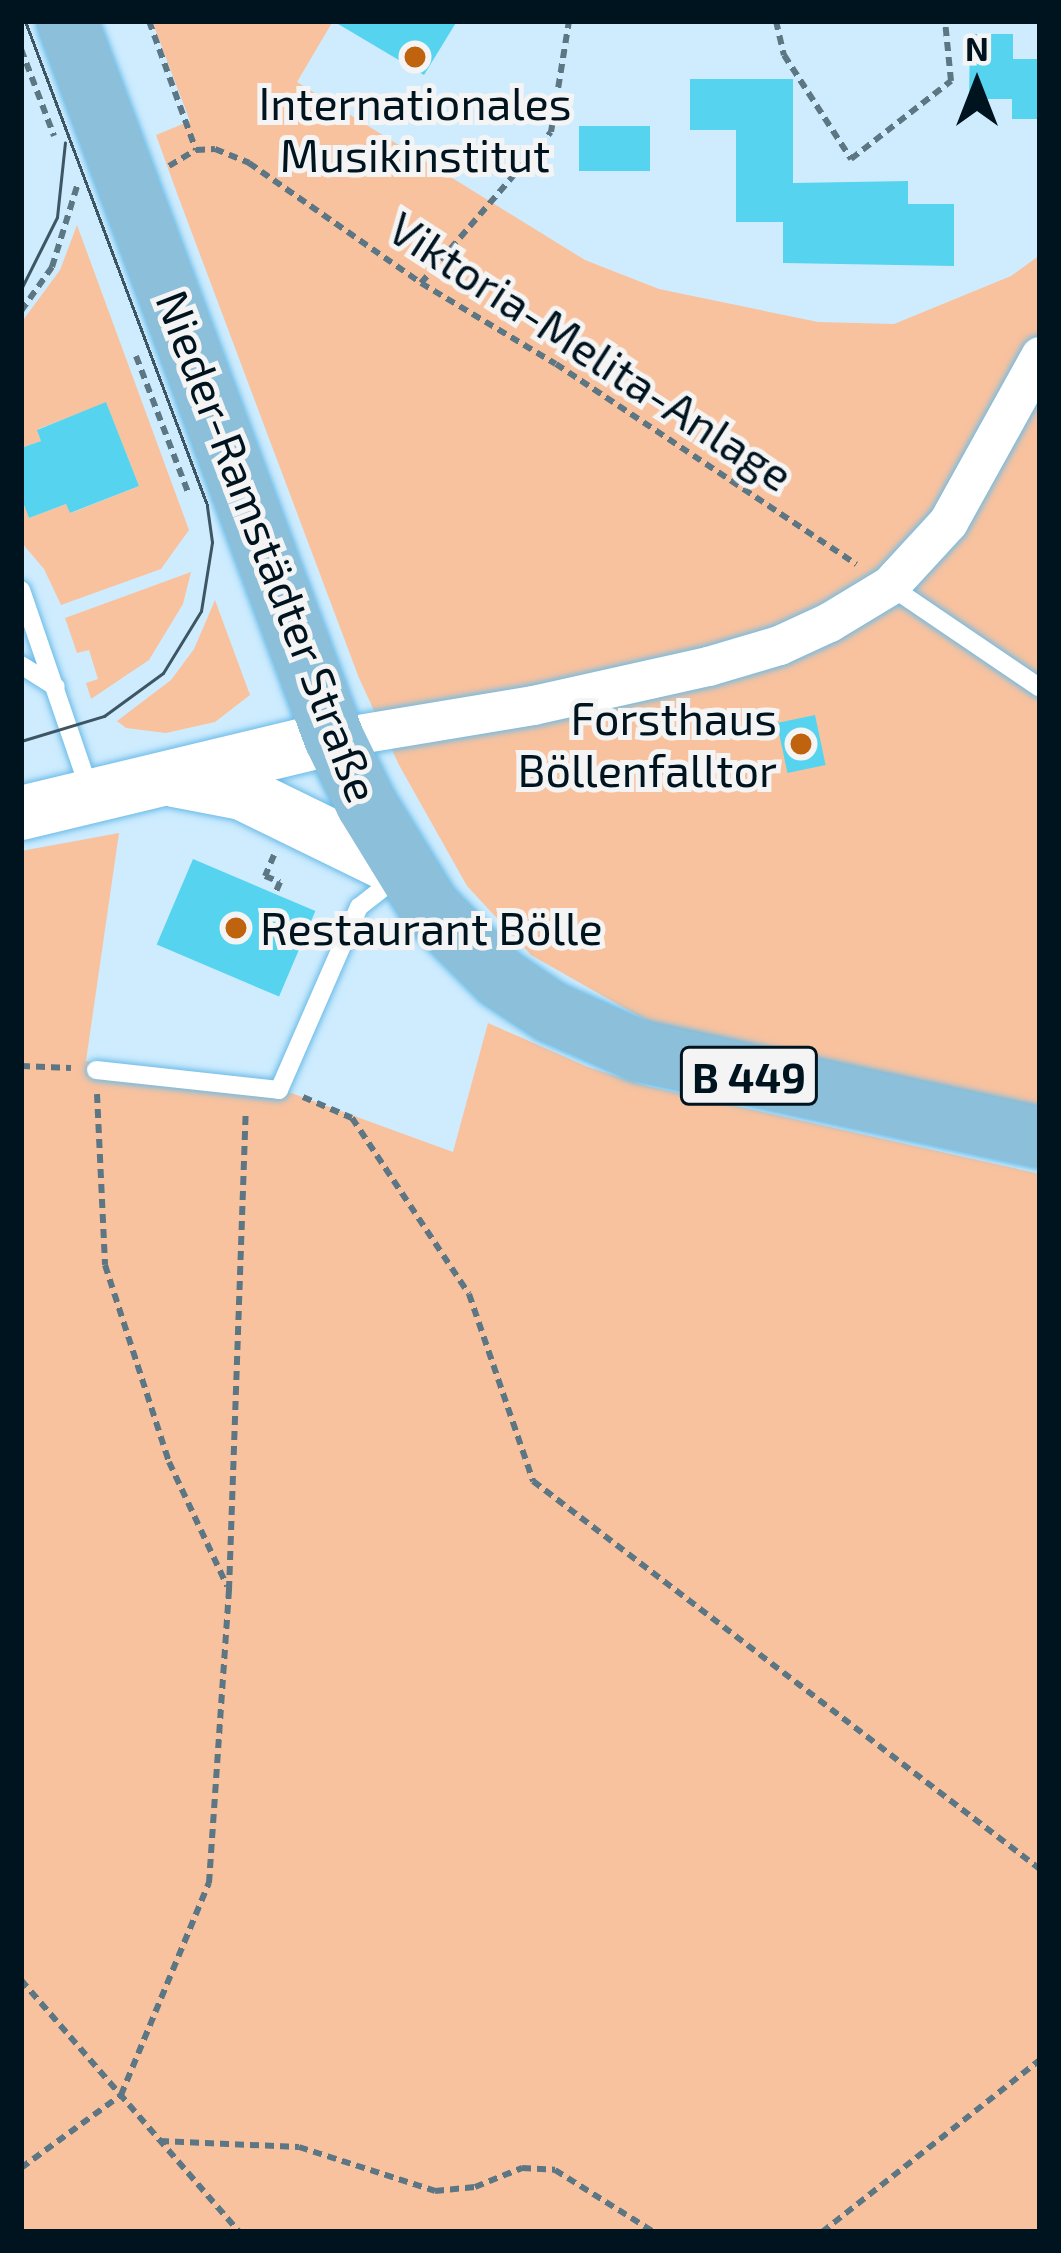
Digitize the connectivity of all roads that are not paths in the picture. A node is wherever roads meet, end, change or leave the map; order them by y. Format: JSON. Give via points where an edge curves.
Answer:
{"nodes":[{"id":1,"x":67,"y":21,"type":"edge"},
{"id":2,"x":1040,"y":356,"type":"edge"},
{"id":3,"x":890,"y":586,"type":"junction"},
{"id":4,"x":23,"y":598,"type":"edge"},
{"id":5,"x":21,"y":632,"type":"edge"},
{"id":6,"x":42,"y":642,"type":"junction"},
{"id":7,"x":21,"y":665,"type":"edge"},
{"id":8,"x":56,"y":687,"type":"junction"},
{"id":9,"x":1040,"y":688,"type":"edge"},
{"id":10,"x":334,"y":738,"type":"junction"},
{"id":11,"x":154,"y":777,"type":"junction"},
{"id":12,"x":91,"y":794,"type":"junction"},
{"id":13,"x":21,"y":813,"type":"edge"},
{"id":14,"x":404,"y":872,"type":"junction"},
{"id":15,"x":96,"y":1070,"type":"road end"},
{"id":16,"x":1040,"y":1138,"type":"edge"}],
"edges":[{"from":1,"to":10,"type":"main road","name":"Nieder-Ramstädter Straße","number":"B 449","via":[[104,183]]},
{"from":2,"to":3,"type":"street","via":[[948,522]]},
{"from":3,"to":9,"type":"lane"},
{"from":3,"to":10,"type":"street","via":[[779,646],[708,666],[533,706]]},
{"from":4,"to":6,"type":"lane"},
{"from":5,"to":6,"type":"lane"},
{"from":6,"to":8,"type":"lane"},
{"from":7,"to":8,"type":"lane"},
{"from":8,"to":12,"type":"lane"},
{"from":10,"to":11,"type":"main road"},
{"from":10,"to":14,"type":"main road","name":"Nieder-Ramstädter Straße","number":"B 449"},
{"from":11,"to":12,"type":"main road"},
{"from":11,"to":14,"type":"main road","via":[[242,793]]},
{"from":12,"to":13,"type":"main road"},
{"from":14,"to":15,"type":"lane","via":[[359,907],[279,1090]]},
{"from":14,"to":16,"type":"main road","name":"Nieder-Ramstädter Straße","number":"B 449","via":[[500,978],[605,1038]]}]}
